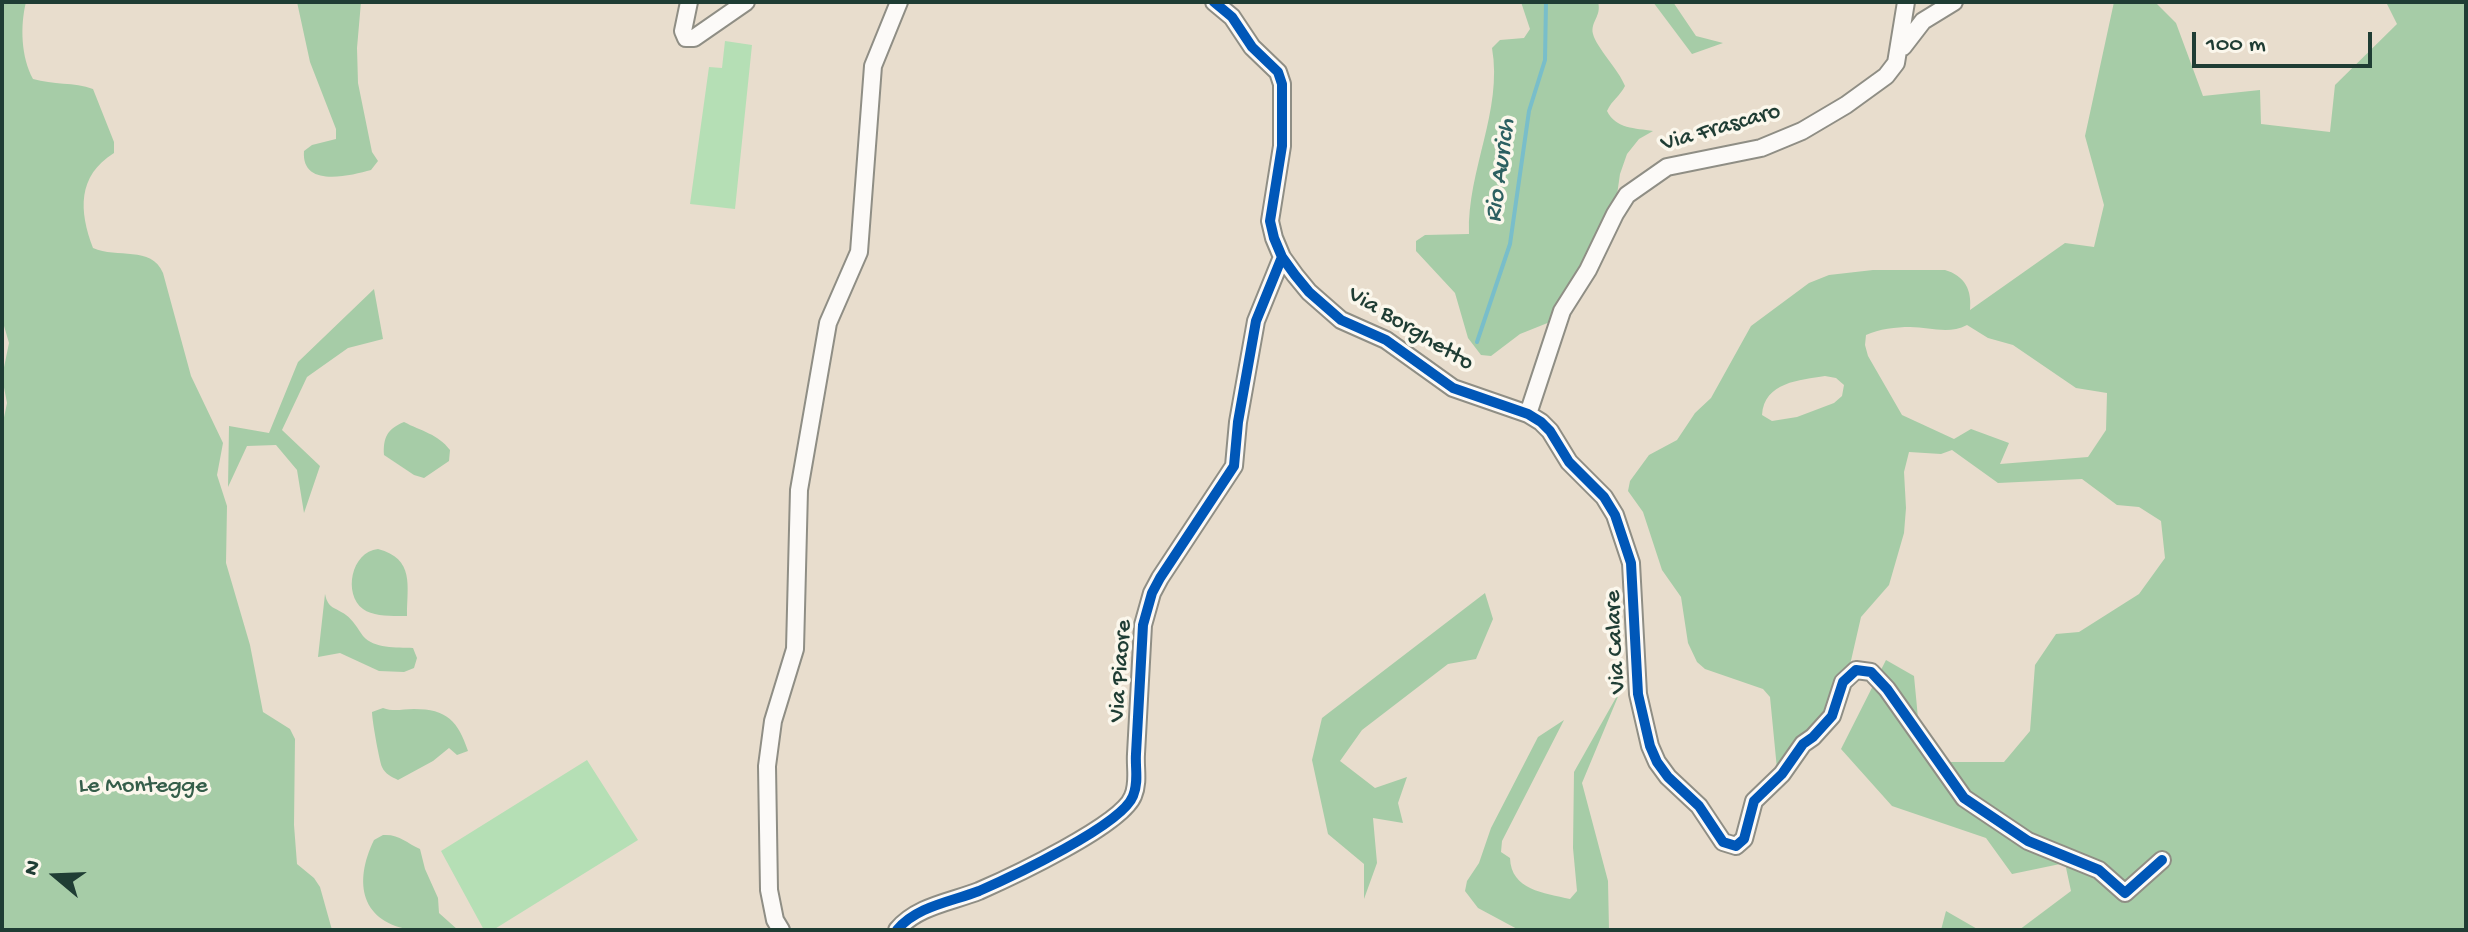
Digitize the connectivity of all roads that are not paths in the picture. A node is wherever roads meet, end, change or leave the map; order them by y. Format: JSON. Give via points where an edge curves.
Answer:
{"nodes":[{"id":1,"x":689,"y":2,"type":"edge"},
{"id":2,"x":746,"y":2,"type":"edge"},
{"id":3,"x":899,"y":2,"type":"edge"},
{"id":4,"x":1214,"y":2,"type":"edge"},
{"id":5,"x":1906,"y":2,"type":"edge"},
{"id":6,"x":1954,"y":2,"type":"edge"},
{"id":7,"x":1896,"y":63,"type":"junction"},
{"id":8,"x":1282,"y":257,"type":"junction"},
{"id":9,"x":1528,"y":414,"type":"junction"},
{"id":10,"x":2162,"y":860,"type":"dead end"},
{"id":11,"x":781,"y":930,"type":"edge"},
{"id":12,"x":897,"y":930,"type":"edge"}],
"edges":[{"from":1,"to":2,"type":"street","via":[[686,38],[694,38]]},
{"from":3,"to":11,"type":"street","via":[[873,66],[859,252],[828,323],[799,490],[795,649],[773,721],[767,766],[769,890]]},
{"from":4,"to":8,"type":"street","name":"Via Borghetto","via":[[1278,72],[1282,84],[1282,146],[1270,221]]},
{"from":5,"to":7,"type":"street"},
{"from":6,"to":7,"type":"street","name":"Via Frascaro","via":[[1923,21]]},
{"from":7,"to":9,"type":"street","name":"Via Frascaro","via":[[1856,99],[1802,131],[1761,148],[1667,167],[1627,195],[1562,311]]},
{"from":8,"to":9,"type":"street","name":"Via Borghetto","via":[[1309,292],[1341,320],[1386,340],[1453,388]]},
{"from":8,"to":12,"type":"street","name":"Via Piaore","via":[[1256,321],[1234,466],[1160,578],[1147,607],[1137,784],[1126,810],[993,884],[918,913]]},
{"from":9,"to":10,"type":"street","name":"Via Calare","via":[[1550,431],[1615,515],[1632,572],[1638,694],[1650,746],[1668,777],[1699,806],[1723,842],[1736,846],[1744,839],[1754,801],[1832,716],[1843,682],[1856,670],[1871,672],[1887,689],[1964,798],[2028,841],[2099,870],[2125,893]]}]}
